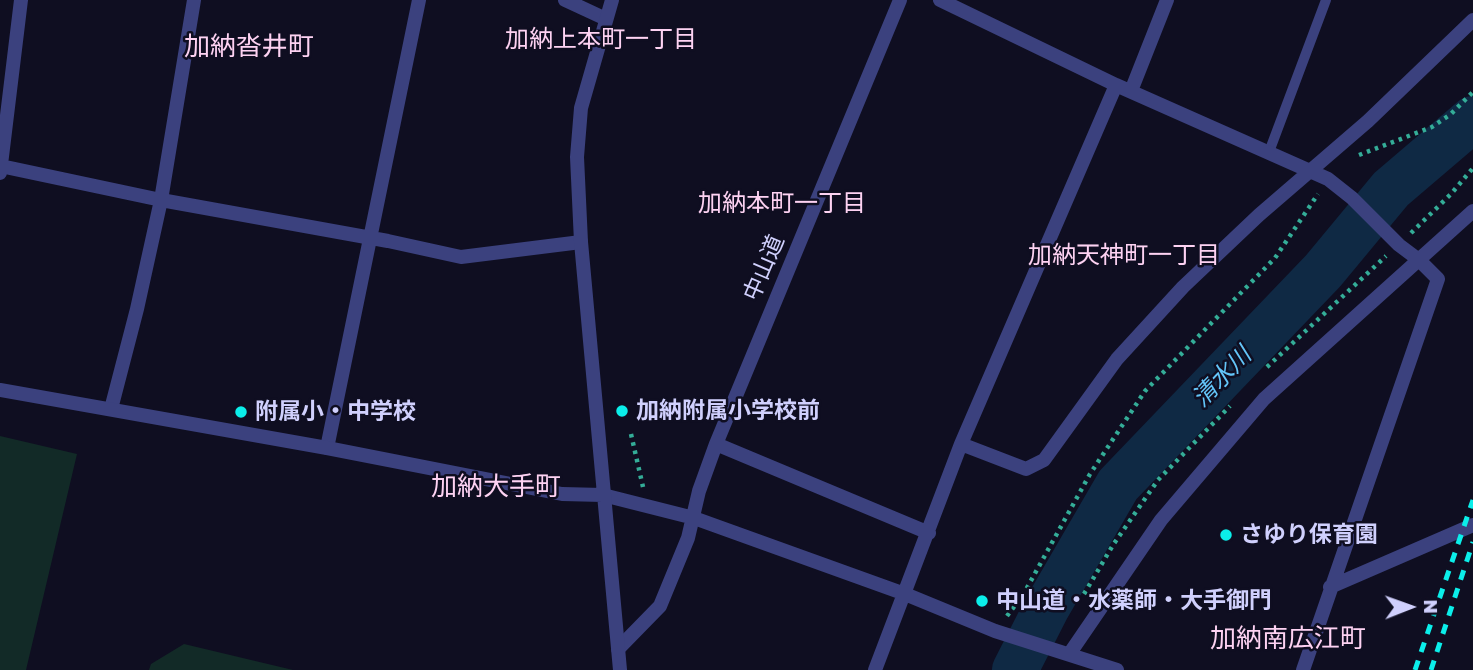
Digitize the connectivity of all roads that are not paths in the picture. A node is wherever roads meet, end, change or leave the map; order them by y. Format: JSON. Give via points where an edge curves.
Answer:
{"nodes":[{"id":1,"x":21,"y":0,"type":"edge"},
{"id":2,"x":194,"y":0,"type":"edge"},
{"id":3,"x":419,"y":0,"type":"edge"},
{"id":4,"x":565,"y":0,"type":"edge"},
{"id":5,"x":612,"y":0,"type":"edge"},
{"id":6,"x":900,"y":0,"type":"edge"},
{"id":7,"x":940,"y":0,"type":"edge"},
{"id":8,"x":1167,"y":0,"type":"edge"},
{"id":9,"x":1326,"y":0,"type":"edge"},
{"id":10,"x":606,"y":19,"type":"junction"},
{"id":11,"x":1473,"y":20,"type":"edge"},
{"id":12,"x":1116,"y":85,"type":"junction"},
{"id":13,"x":1130,"y":91,"type":"junction"},
{"id":14,"x":1269,"y":152,"type":"junction"},
{"id":15,"x":1,"y":170,"type":"edge"},
{"id":16,"x":1311,"y":172,"type":"junction"},
{"id":17,"x":161,"y":200,"type":"junction"},
{"id":18,"x":1473,"y":211,"type":"edge"},
{"id":19,"x":369,"y":238,"type":"junction"},
{"id":20,"x":580,"y":242,"type":"junction"},
{"id":21,"x":1419,"y":260,"type":"junction"},
{"id":22,"x":0,"y":390,"type":"edge"},
{"id":23,"x":111,"y":409,"type":"junction"},
{"id":24,"x":716,"y":444,"type":"junction"},
{"id":25,"x":961,"y":444,"type":"junction"},
{"id":26,"x":327,"y":448,"type":"junction"},
{"id":27,"x":603,"y":495,"type":"junction"},
{"id":28,"x":694,"y":518,"type":"junction"},
{"id":29,"x":1473,"y":525,"type":"edge"},
{"id":30,"x":929,"y":533,"type":"junction"},
{"id":31,"x":1330,"y":587,"type":"junction"},
{"id":32,"x":905,"y":594,"type":"junction"},
{"id":33,"x":618,"y":649,"type":"junction"},
{"id":34,"x":1070,"y":653,"type":"junction"},
{"id":35,"x":620,"y":670,"type":"edge"},
{"id":36,"x":875,"y":670,"type":"edge"},
{"id":37,"x":1117,"y":670,"type":"edge"},
{"id":38,"x":1303,"y":670,"type":"edge"}],
"edges":[{"from":1,"to":15,"type":"street"},
{"from":2,"to":17,"type":"street"},
{"from":3,"to":19,"type":"street"},
{"from":4,"to":10,"type":"street"},
{"from":5,"to":10,"type":"street"},
{"from":6,"to":24,"type":"street","name":"中山道"},
{"from":7,"to":12,"type":"street"},
{"from":8,"to":13,"type":"street"},
{"from":9,"to":14,"type":"lane"},
{"from":10,"to":20,"type":"street","via":[[581,108],[577,157]]},
{"from":11,"to":16,"type":"street"},
{"from":12,"to":13,"type":"street"},
{"from":12,"to":25,"type":"street"},
{"from":13,"to":14,"type":"street"},
{"from":14,"to":16,"type":"street"},
{"from":15,"to":17,"type":"street"},
{"from":16,"to":21,"type":"street","via":[[1352,198]]},
{"from":16,"to":25,"type":"street","via":[[1174,297],[1117,359],[1044,460],[1027,469]]},
{"from":17,"to":19,"type":"street"},
{"from":17,"to":23,"type":"street"},
{"from":18,"to":21,"type":"street"},
{"from":19,"to":20,"type":"street","via":[[461,257]]},
{"from":19,"to":26,"type":"street"},
{"from":20,"to":27,"type":"street"},
{"from":21,"to":31,"type":"street","via":[[1438,279]]},
{"from":21,"to":34,"type":"street","via":[[1264,399],[1161,520]]},
{"from":22,"to":23,"type":"street"},
{"from":23,"to":26,"type":"street"},
{"from":24,"to":28,"type":"street","name":"中山道"},
{"from":24,"to":30,"type":"street"},
{"from":25,"to":30,"type":"street"},
{"from":26,"to":27,"type":"street","via":[[562,495]]},
{"from":27,"to":28,"type":"street"},
{"from":27,"to":33,"type":"street"},
{"from":28,"to":32,"type":"street"},
{"from":28,"to":33,"type":"street","name":"中山道","via":[[660,606]]},
{"from":29,"to":31,"type":"street"},
{"from":30,"to":32,"type":"street"},
{"from":31,"to":38,"type":"street"},
{"from":32,"to":34,"type":"street","via":[[996,632]]},
{"from":32,"to":36,"type":"street"},
{"from":33,"to":35,"type":"street"},
{"from":34,"to":37,"type":"street"}]}
